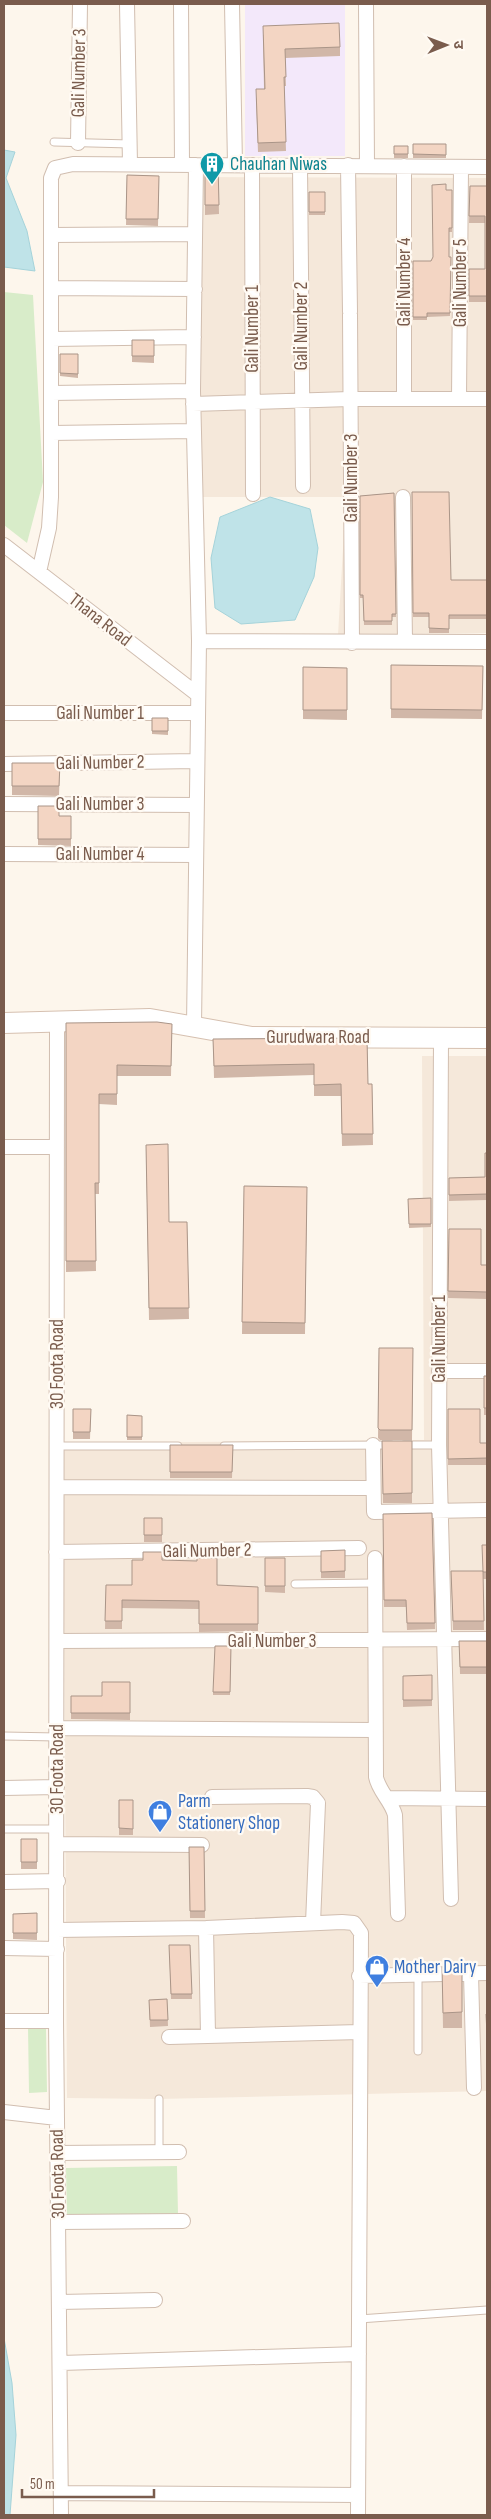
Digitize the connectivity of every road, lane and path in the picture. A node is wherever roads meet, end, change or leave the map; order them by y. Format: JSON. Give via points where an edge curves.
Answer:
{"nodes":[{"id":1,"x":80,"y":4,"type":"edge"},
{"id":2,"x":127,"y":4,"type":"edge"},
{"id":3,"x":181,"y":4,"type":"edge"},
{"id":4,"x":232,"y":4,"type":"edge"},
{"id":5,"x":366,"y":4,"type":"edge"},
{"id":6,"x":54,"y":142,"type":"dead end"},
{"id":7,"x":78,"y":143,"type":"junction"},
{"id":8,"x":130,"y":144,"type":"junction"},
{"id":9,"x":130,"y":164,"type":"junction"},
{"id":10,"x":182,"y":165,"type":"junction"},
{"id":11,"x":196,"y":165,"type":"junction"},
{"id":12,"x":235,"y":165,"type":"junction"},
{"id":13,"x":252,"y":165,"type":"junction"},
{"id":14,"x":300,"y":165,"type":"junction"},
{"id":15,"x":348,"y":165,"type":"junction"},
{"id":16,"x":367,"y":166,"type":"junction"},
{"id":17,"x":404,"y":166,"type":"junction"},
{"id":18,"x":461,"y":167,"type":"junction"},
{"id":19,"x":487,"y":167,"type":"edge"},
{"id":20,"x":195,"y":234,"type":"junction"},
{"id":21,"x":51,"y":235,"type":"junction"},
{"id":22,"x":51,"y":288,"type":"junction"},
{"id":23,"x":195,"y":290,"type":"junction"},
{"id":24,"x":194,"y":337,"type":"junction"},
{"id":25,"x":51,"y":339,"type":"junction"},
{"id":26,"x":51,"y":393,"type":"junction"},
{"id":27,"x":193,"y":398,"type":"junction"},
{"id":28,"x":350,"y":399,"type":"junction"},
{"id":29,"x":404,"y":399,"type":"junction"},
{"id":30,"x":459,"y":399,"type":"junction"},
{"id":31,"x":487,"y":399,"type":"edge"},
{"id":32,"x":302,"y":400,"type":"junction"},
{"id":33,"x":252,"y":402,"type":"junction"},
{"id":34,"x":194,"y":431,"type":"junction"},
{"id":35,"x":51,"y":433,"type":"junction"},
{"id":36,"x":303,"y":486,"type":"dead end"},
{"id":37,"x":253,"y":494,"type":"dead end"},
{"id":38,"x":402,"y":497,"type":"dead end"},
{"id":39,"x":4,"y":545,"type":"edge"},
{"id":40,"x":39,"y":572,"type":"junction"},
{"id":41,"x":199,"y":641,"type":"junction"},
{"id":42,"x":405,"y":641,"type":"junction"},
{"id":43,"x":487,"y":642,"type":"edge"},
{"id":44,"x":352,"y":643,"type":"junction"},
{"id":45,"x":197,"y":694,"type":"junction"},
{"id":46,"x":197,"y":712,"type":"junction"},
{"id":47,"x":4,"y":713,"type":"edge"},
{"id":48,"x":196,"y":761,"type":"junction"},
{"id":49,"x":4,"y":764,"type":"edge"},
{"id":50,"x":4,"y":804,"type":"edge"},
{"id":51,"x":196,"y":805,"type":"junction"},
{"id":52,"x":4,"y":854,"type":"edge"},
{"id":53,"x":196,"y":855,"type":"junction"},
{"id":54,"x":58,"y":1022,"type":"junction"},
{"id":55,"x":4,"y":1023,"type":"edge"},
{"id":56,"x":194,"y":1026,"type":"junction"},
{"id":57,"x":441,"y":1038,"type":"junction"},
{"id":58,"x":487,"y":1038,"type":"edge"},
{"id":59,"x":4,"y":1147,"type":"edge"},
{"id":60,"x":57,"y":1148,"type":"junction"},
{"id":61,"x":439,"y":1371,"type":"junction"},
{"id":62,"x":487,"y":1371,"type":"edge"},
{"id":63,"x":373,"y":1445,"type":"junction"},
{"id":64,"x":439,"y":1445,"type":"junction"},
{"id":65,"x":56,"y":1446,"type":"junction"},
{"id":66,"x":184,"y":1446,"type":"edge"},
{"id":67,"x":214,"y":1446,"type":"edge"},
{"id":68,"x":57,"y":1487,"type":"junction"},
{"id":69,"x":372,"y":1488,"type":"junction"},
{"id":70,"x":487,"y":1510,"type":"edge"},
{"id":71,"x":440,"y":1511,"type":"junction"},
{"id":72,"x":359,"y":1548,"type":"dead end"},
{"id":73,"x":56,"y":1552,"type":"junction"},
{"id":74,"x":374,"y":1558,"type":"dead end"},
{"id":75,"x":375,"y":1583,"type":"junction"},
{"id":76,"x":295,"y":1584,"type":"dead end"},
{"id":77,"x":487,"y":1639,"type":"edge"},
{"id":78,"x":442,"y":1640,"type":"junction"},
{"id":79,"x":57,"y":1641,"type":"junction"},
{"id":80,"x":375,"y":1641,"type":"junction"},
{"id":81,"x":375,"y":1730,"type":"junction"},
{"id":82,"x":58,"y":1732,"type":"junction"},
{"id":83,"x":4,"y":1736,"type":"edge"},
{"id":84,"x":57,"y":1787,"type":"junction"},
{"id":85,"x":4,"y":1788,"type":"edge"},
{"id":86,"x":212,"y":1797,"type":"dead end"},
{"id":87,"x":388,"y":1798,"type":"junction"},
{"id":88,"x":448,"y":1799,"type":"junction"},
{"id":89,"x":487,"y":1799,"type":"edge"},
{"id":90,"x":57,"y":1829,"type":"junction"},
{"id":91,"x":4,"y":1830,"type":"edge"},
{"id":92,"x":58,"y":1844,"type":"junction"},
{"id":93,"x":202,"y":1845,"type":"edge"},
{"id":94,"x":58,"y":1881,"type":"junction"},
{"id":95,"x":4,"y":1882,"type":"edge"},
{"id":96,"x":451,"y":1899,"type":"dead end"},
{"id":97,"x":398,"y":1914,"type":"dead end"},
{"id":98,"x":313,"y":1923,"type":"junction"},
{"id":99,"x":206,"y":1928,"type":"junction"},
{"id":100,"x":56,"y":1930,"type":"junction"},
{"id":101,"x":4,"y":1948,"type":"edge"},
{"id":102,"x":57,"y":1949,"type":"junction"},
{"id":103,"x":487,"y":1973,"type":"edge"},
{"id":104,"x":471,"y":1974,"type":"junction"},
{"id":105,"x":418,"y":1975,"type":"junction"},
{"id":106,"x":360,"y":1976,"type":"junction"},
{"id":107,"x":4,"y":2021,"type":"edge"},
{"id":108,"x":56,"y":2021,"type":"junction"},
{"id":109,"x":360,"y":2032,"type":"junction"},
{"id":110,"x":208,"y":2035,"type":"junction"},
{"id":111,"x":169,"y":2037,"type":"dead end"},
{"id":112,"x":418,"y":2051,"type":"dead end"},
{"id":113,"x":474,"y":2088,"type":"dead end"},
{"id":114,"x":159,"y":2099,"type":"dead end"},
{"id":115,"x":4,"y":2112,"type":"edge"},
{"id":116,"x":58,"y":2118,"type":"junction"},
{"id":117,"x":159,"y":2151,"type":"junction"},
{"id":118,"x":179,"y":2152,"type":"dead end"},
{"id":119,"x":57,"y":2153,"type":"junction"},
{"id":120,"x":183,"y":2221,"type":"dead end"},
{"id":121,"x":59,"y":2222,"type":"junction"},
{"id":122,"x":155,"y":2300,"type":"dead end"},
{"id":123,"x":60,"y":2302,"type":"junction"},
{"id":124,"x":487,"y":2310,"type":"edge"},
{"id":125,"x":358,"y":2319,"type":"junction"},
{"id":126,"x":359,"y":2354,"type":"junction"},
{"id":127,"x":60,"y":2363,"type":"junction"},
{"id":128,"x":61,"y":2493,"type":"junction"},
{"id":129,"x":358,"y":2495,"type":"junction"},
{"id":130,"x":61,"y":2515,"type":"edge"},
{"id":131,"x":358,"y":2515,"type":"edge"}],
"edges":[{"from":1,"to":7,"type":"street","name":"Gali Number 3"},
{"from":2,"to":8,"type":"street"},
{"from":3,"to":10,"type":"street"},
{"from":4,"to":12,"type":"street"},
{"from":5,"to":16,"type":"street"},
{"from":6,"to":7,"type":"lane"},
{"from":7,"to":8,"type":"lane"},
{"from":8,"to":9,"type":"street"},
{"from":9,"to":10,"type":"street"},
{"from":9,"to":21,"type":"street","via":[[73,164],[55,168],[51,178]]},
{"from":10,"to":11,"type":"street"},
{"from":11,"to":12,"type":"street"},
{"from":11,"to":20,"type":"street"},
{"from":12,"to":13,"type":"street"},
{"from":13,"to":14,"type":"street"},
{"from":13,"to":33,"type":"street","name":"Gali Number 1"},
{"from":14,"to":15,"type":"street"},
{"from":14,"to":32,"type":"street","name":"Gali Number 2"},
{"from":15,"to":16,"type":"street"},
{"from":15,"to":28,"type":"street","name":"Gali Number 3"},
{"from":16,"to":17,"type":"street"},
{"from":17,"to":18,"type":"street"},
{"from":17,"to":29,"type":"street","name":"Gali Number 4"},
{"from":18,"to":19,"type":"street"},
{"from":18,"to":30,"type":"street","name":"Gali Number 5"},
{"from":20,"to":21,"type":"street"},
{"from":20,"to":23,"type":"street"},
{"from":21,"to":22,"type":"street"},
{"from":22,"to":23,"type":"street"},
{"from":22,"to":25,"type":"street"},
{"from":23,"to":24,"type":"street"},
{"from":24,"to":25,"type":"street"},
{"from":24,"to":27,"type":"street"},
{"from":25,"to":26,"type":"street"},
{"from":26,"to":27,"type":"street"},
{"from":26,"to":35,"type":"street"},
{"from":27,"to":33,"type":"street"},
{"from":27,"to":34,"type":"street"},
{"from":28,"to":29,"type":"street"},
{"from":28,"to":32,"type":"street"},
{"from":28,"to":44,"type":"street","name":"Gali Number 3"},
{"from":29,"to":30,"type":"street"},
{"from":30,"to":31,"type":"street"},
{"from":32,"to":33,"type":"street"},
{"from":32,"to":36,"type":"street","name":"Gali Number 2"},
{"from":33,"to":37,"type":"street","name":"Gali Number 1"},
{"from":34,"to":35,"type":"street"},
{"from":34,"to":41,"type":"street"},
{"from":35,"to":40,"type":"street","via":[[49,528]]},
{"from":38,"to":42,"type":"street"},
{"from":39,"to":40,"type":"street","name":"Thana Road"},
{"from":40,"to":45,"type":"street","name":"Thana Road"},
{"from":41,"to":44,"type":"street"},
{"from":41,"to":45,"type":"street"},
{"from":42,"to":43,"type":"street"},
{"from":42,"to":44,"type":"street"},
{"from":45,"to":46,"type":"street"},
{"from":46,"to":47,"type":"street","name":"Gali Number 1"},
{"from":46,"to":48,"type":"street"},
{"from":48,"to":49,"type":"street","name":"Gali Number 2"},
{"from":48,"to":51,"type":"street"},
{"from":50,"to":51,"type":"street","name":"Gali Number 3"},
{"from":51,"to":53,"type":"street"},
{"from":52,"to":53,"type":"street","name":"Gali Number 4"},
{"from":53,"to":56,"type":"street"},
{"from":54,"to":55,"type":"street","name":"Gurudwara Road"},
{"from":54,"to":56,"type":"street","name":"Gurudwara Road","via":[[150,1019]]},
{"from":54,"to":60,"type":"street","name":"30 Foota Road"},
{"from":56,"to":57,"type":"street","name":"Gurudwara Road","via":[[252,1037]]},
{"from":57,"to":58,"type":"street","name":"Gurudwara Road"},
{"from":57,"to":61,"type":"street","name":"Gali Number 1"},
{"from":59,"to":60,"type":"street"},
{"from":60,"to":65,"type":"street","name":"30 Foota Road"},
{"from":61,"to":62,"type":"street"},
{"from":61,"to":64,"type":"street","name":"Gali Number 1"},
{"from":63,"to":64,"type":"lane"},
{"from":63,"to":67,"type":"lane"},
{"from":63,"to":69,"type":"street"},
{"from":64,"to":71,"type":"street","name":"Gali Number 1"},
{"from":65,"to":66,"type":"lane"},
{"from":65,"to":68,"type":"street","name":"30 Foota Road"},
{"from":68,"to":69,"type":"street"},
{"from":68,"to":73,"type":"street","name":"30 Foota Road"},
{"from":69,"to":71,"type":"street","via":[[374,1512]]},
{"from":70,"to":71,"type":"street"},
{"from":71,"to":78,"type":"street","name":"Gali Number 1"},
{"from":72,"to":73,"type":"street","name":"Gali Number 2"},
{"from":73,"to":79,"type":"street","name":"30 Foota Road"},
{"from":74,"to":75,"type":"street"},
{"from":75,"to":76,"type":"lane"},
{"from":75,"to":80,"type":"street"},
{"from":77,"to":78,"type":"street","name":"Gali Number 3"},
{"from":78,"to":80,"type":"street","name":"Gali Number 3"},
{"from":78,"to":88,"type":"street","name":"Gali Number 1"},
{"from":79,"to":80,"type":"street","name":"Gali Number 3"},
{"from":79,"to":82,"type":"street","name":"30 Foota Road"},
{"from":80,"to":81,"type":"street"},
{"from":81,"to":82,"type":"street"},
{"from":81,"to":87,"type":"street","via":[[376,1777],[378,1787]]},
{"from":82,"to":83,"type":"lane"},
{"from":82,"to":84,"type":"street","name":"30 Foota Road"},
{"from":84,"to":85,"type":"street"},
{"from":84,"to":90,"type":"street","name":"30 Foota Road"},
{"from":86,"to":98,"type":"street","via":[[307,1796],[318,1803]]},
{"from":87,"to":88,"type":"street"},
{"from":87,"to":97,"type":"street","via":[[395,1815]]},
{"from":88,"to":89,"type":"street"},
{"from":88,"to":96,"type":"street","name":"Gali Number 1"},
{"from":90,"to":91,"type":"lane"},
{"from":90,"to":92,"type":"street","name":"30 Foota Road"},
{"from":92,"to":93,"type":"street"},
{"from":92,"to":94,"type":"street","name":"30 Foota Road"},
{"from":94,"to":95,"type":"street"},
{"from":94,"to":100,"type":"street","name":"30 Foota Road"},
{"from":98,"to":99,"type":"street"},
{"from":98,"to":106,"type":"street","via":[[354,1923],[361,1933]]},
{"from":99,"to":100,"type":"street"},
{"from":99,"to":110,"type":"street"},
{"from":100,"to":102,"type":"street","name":"30 Foota Road"},
{"from":101,"to":102,"type":"street"},
{"from":102,"to":108,"type":"street","name":"30 Foota Road"},
{"from":103,"to":104,"type":"street"},
{"from":104,"to":105,"type":"street"},
{"from":104,"to":113,"type":"street"},
{"from":105,"to":106,"type":"street"},
{"from":105,"to":112,"type":"lane"},
{"from":106,"to":109,"type":"street"},
{"from":107,"to":108,"type":"street"},
{"from":108,"to":116,"type":"street","name":"30 Foota Road"},
{"from":109,"to":110,"type":"street"},
{"from":109,"to":125,"type":"street"},
{"from":110,"to":111,"type":"street"},
{"from":114,"to":117,"type":"lane"},
{"from":115,"to":116,"type":"street"},
{"from":116,"to":119,"type":"street","name":"30 Foota Road"},
{"from":117,"to":118,"type":"street"},
{"from":117,"to":119,"type":"street"},
{"from":119,"to":121,"type":"street","name":"30 Foota Road"},
{"from":120,"to":121,"type":"street"},
{"from":121,"to":123,"type":"street","name":"30 Foota Road"},
{"from":122,"to":123,"type":"street"},
{"from":123,"to":127,"type":"street","name":"30 Foota Road"},
{"from":124,"to":125,"type":"lane"},
{"from":125,"to":126,"type":"street"},
{"from":126,"to":127,"type":"street"},
{"from":126,"to":129,"type":"street"},
{"from":127,"to":128,"type":"street","name":"30 Foota Road"},
{"from":128,"to":129,"type":"street"},
{"from":128,"to":130,"type":"street","name":"30 Foota Road"},
{"from":129,"to":131,"type":"street"}]}
